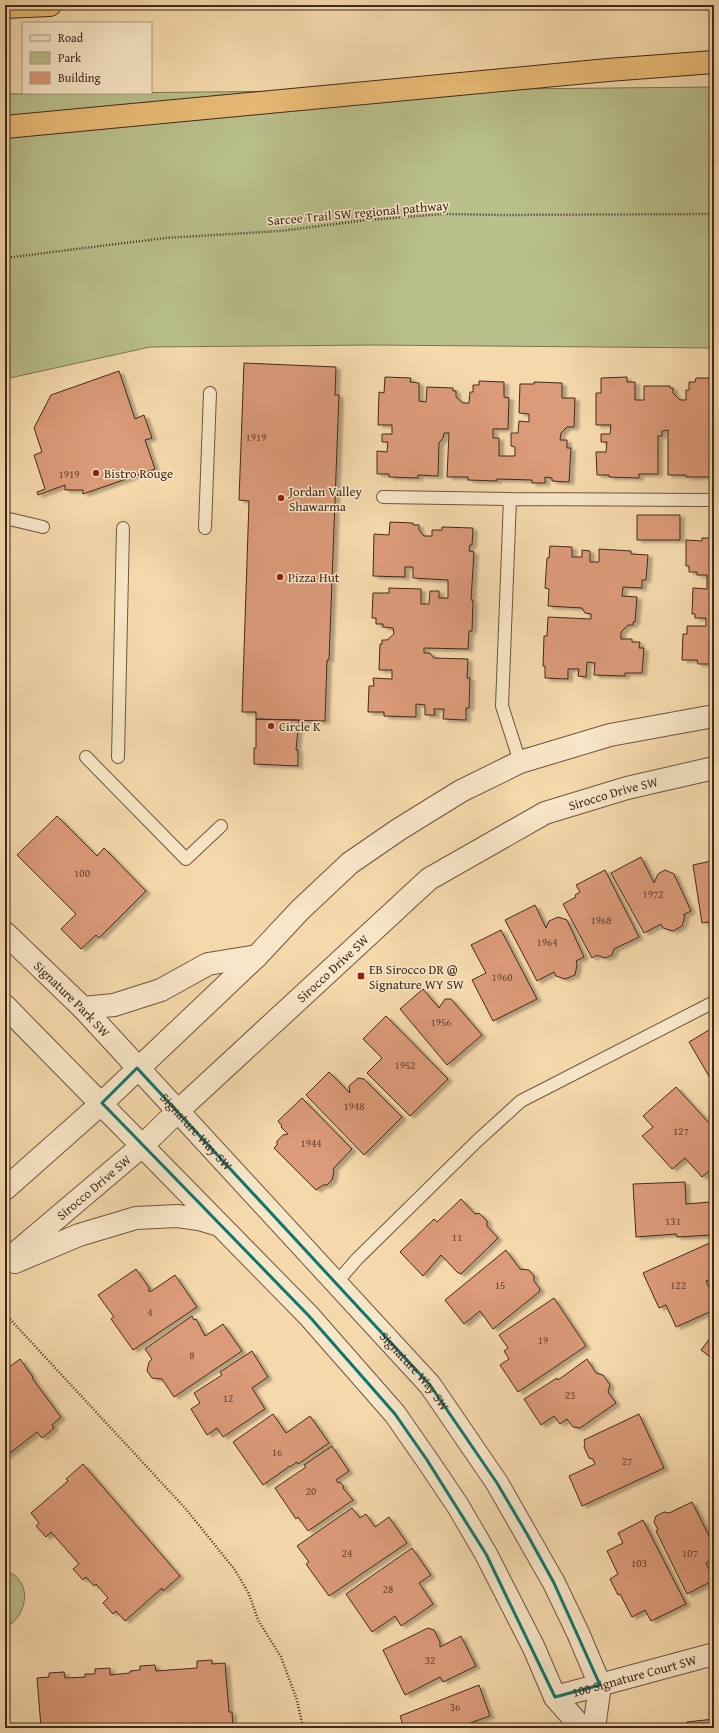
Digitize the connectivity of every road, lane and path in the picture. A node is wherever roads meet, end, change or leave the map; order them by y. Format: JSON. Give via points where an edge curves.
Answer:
{"nodes":[{"id":1,"x":50,"y":5,"type":"edge"},
{"id":2,"x":5,"y":7,"type":"edge"},
{"id":3,"x":714,"y":62,"type":"edge"},
{"id":4,"x":5,"y":126,"type":"edge"},
{"id":5,"x":714,"y":214,"type":"edge"},
{"id":6,"x":5,"y":258,"type":"edge"},
{"id":7,"x":210,"y":393,"type":"dead end"},
{"id":8,"x":383,"y":498,"type":"dead end"},
{"id":9,"x":510,"y":499,"type":"junction"},
{"id":10,"x":714,"y":500,"type":"edge"},
{"id":11,"x":5,"y":518,"type":"edge"},
{"id":12,"x":42,"y":528,"type":"dead end"},
{"id":13,"x":123,"y":528,"type":"dead end"},
{"id":14,"x":205,"y":528,"type":"dead end"},
{"id":15,"x":714,"y":716,"type":"edge"},
{"id":16,"x":86,"y":757,"type":"dead end"},
{"id":17,"x":118,"y":757,"type":"dead end"},
{"id":18,"x":520,"y":762,"type":"junction"},
{"id":19,"x":714,"y":768,"type":"edge"},
{"id":20,"x":221,"y":826,"type":"dead end"},
{"id":21,"x":5,"y":932,"type":"edge"},
{"id":22,"x":257,"y":956,"type":"junction"},
{"id":23,"x":714,"y":1002,"type":"edge"},
{"id":24,"x":5,"y":1006,"type":"edge"},
{"id":25,"x":83,"y":1008,"type":"junction"},
{"id":26,"x":137,"y":1068,"type":"junction"},
{"id":27,"x":102,"y":1103,"type":"junction"},
{"id":28,"x":179,"y":1110,"type":"junction"},
{"id":29,"x":142,"y":1146,"type":"junction"},
{"id":30,"x":5,"y":1189,"type":"edge"},
{"id":31,"x":219,"y":1224,"type":"junction"},
{"id":32,"x":5,"y":1262,"type":"edge"},
{"id":33,"x":5,"y":1266,"type":"edge"},
{"id":34,"x":337,"y":1282,"type":"junction"},
{"id":35,"x":8,"y":1317,"type":"dead end"},
{"id":36,"x":714,"y":1654,"type":"edge"},
{"id":37,"x":600,"y":1685,"type":"junction"},
{"id":38,"x":555,"y":1696,"type":"junction"},
{"id":39,"x":303,"y":1728,"type":"edge"},
{"id":40,"x":582,"y":1728,"type":"edge"},
{"id":41,"x":594,"y":1728,"type":"edge"}],
"edges":[{"from":1,"to":2,"type":"highway"},
{"from":3,"to":4,"type":"highway","via":[[592,71]]},
{"from":5,"to":6,"type":"path","name":"Sarcee Trail SW regional pathway","via":[[444,214],[280,231],[165,238]]},
{"from":7,"to":14,"type":"lane"},
{"from":8,"to":9,"type":"lane"},
{"from":9,"to":10,"type":"lane"},
{"from":9,"to":18,"type":"lane","via":[[502,706]]},
{"from":11,"to":12,"type":"lane"},
{"from":13,"to":17,"type":"lane"},
{"from":15,"to":18,"type":"street","via":[[610,735]]},
{"from":16,"to":20,"type":"lane","via":[[186,859]]},
{"from":18,"to":22,"type":"street","via":[[461,791],[350,863],[300,910]]},
{"from":19,"to":28,"type":"street","name":"Sirocco Drive SW","via":[[627,788],[545,813],[430,879]]},
{"from":21,"to":25,"type":"street","name":"Signature Park SW"},
{"from":22,"to":25,"type":"street","via":[[208,964],[161,990],[114,1004]]},
{"from":22,"to":26,"type":"street"},
{"from":23,"to":34,"type":"lane","via":[[521,1101],[357,1259]]},
{"from":24,"to":27,"type":"street"},
{"from":25,"to":26,"type":"street","name":"Signature Park SW"},
{"from":26,"to":27,"type":"street"},
{"from":26,"to":28,"type":"street","name":"Signature Way SW"},
{"from":27,"to":29,"type":"street"},
{"from":27,"to":30,"type":"street"},
{"from":28,"to":29,"type":"street","name":"Sirocco Drive SW"},
{"from":28,"to":34,"type":"street","name":"Signature Way SW"},
{"from":29,"to":31,"type":"street"},
{"from":29,"to":32,"type":"street","name":"Sirocco Drive SW"},
{"from":31,"to":33,"type":"street","via":[[177,1216],[136,1218],[79,1236]]},
{"from":31,"to":38,"type":"street","via":[[309,1316],[394,1414],[427,1460],[490,1561],[528,1635]]},
{"from":34,"to":37,"type":"street","name":"Signature Way SW","via":[[430,1385],[497,1482],[554,1583]]},
{"from":35,"to":39,"type":"path","via":[[184,1508],[234,1570],[249,1594],[258,1620],[281,1656],[297,1700]]},
{"from":36,"to":37,"type":"street","name":"100 Signature Court SW"},
{"from":37,"to":38,"type":"street","name":"100 Signature Court SW"},
{"from":37,"to":41,"type":"street"},
{"from":38,"to":40,"type":"street"}]}
